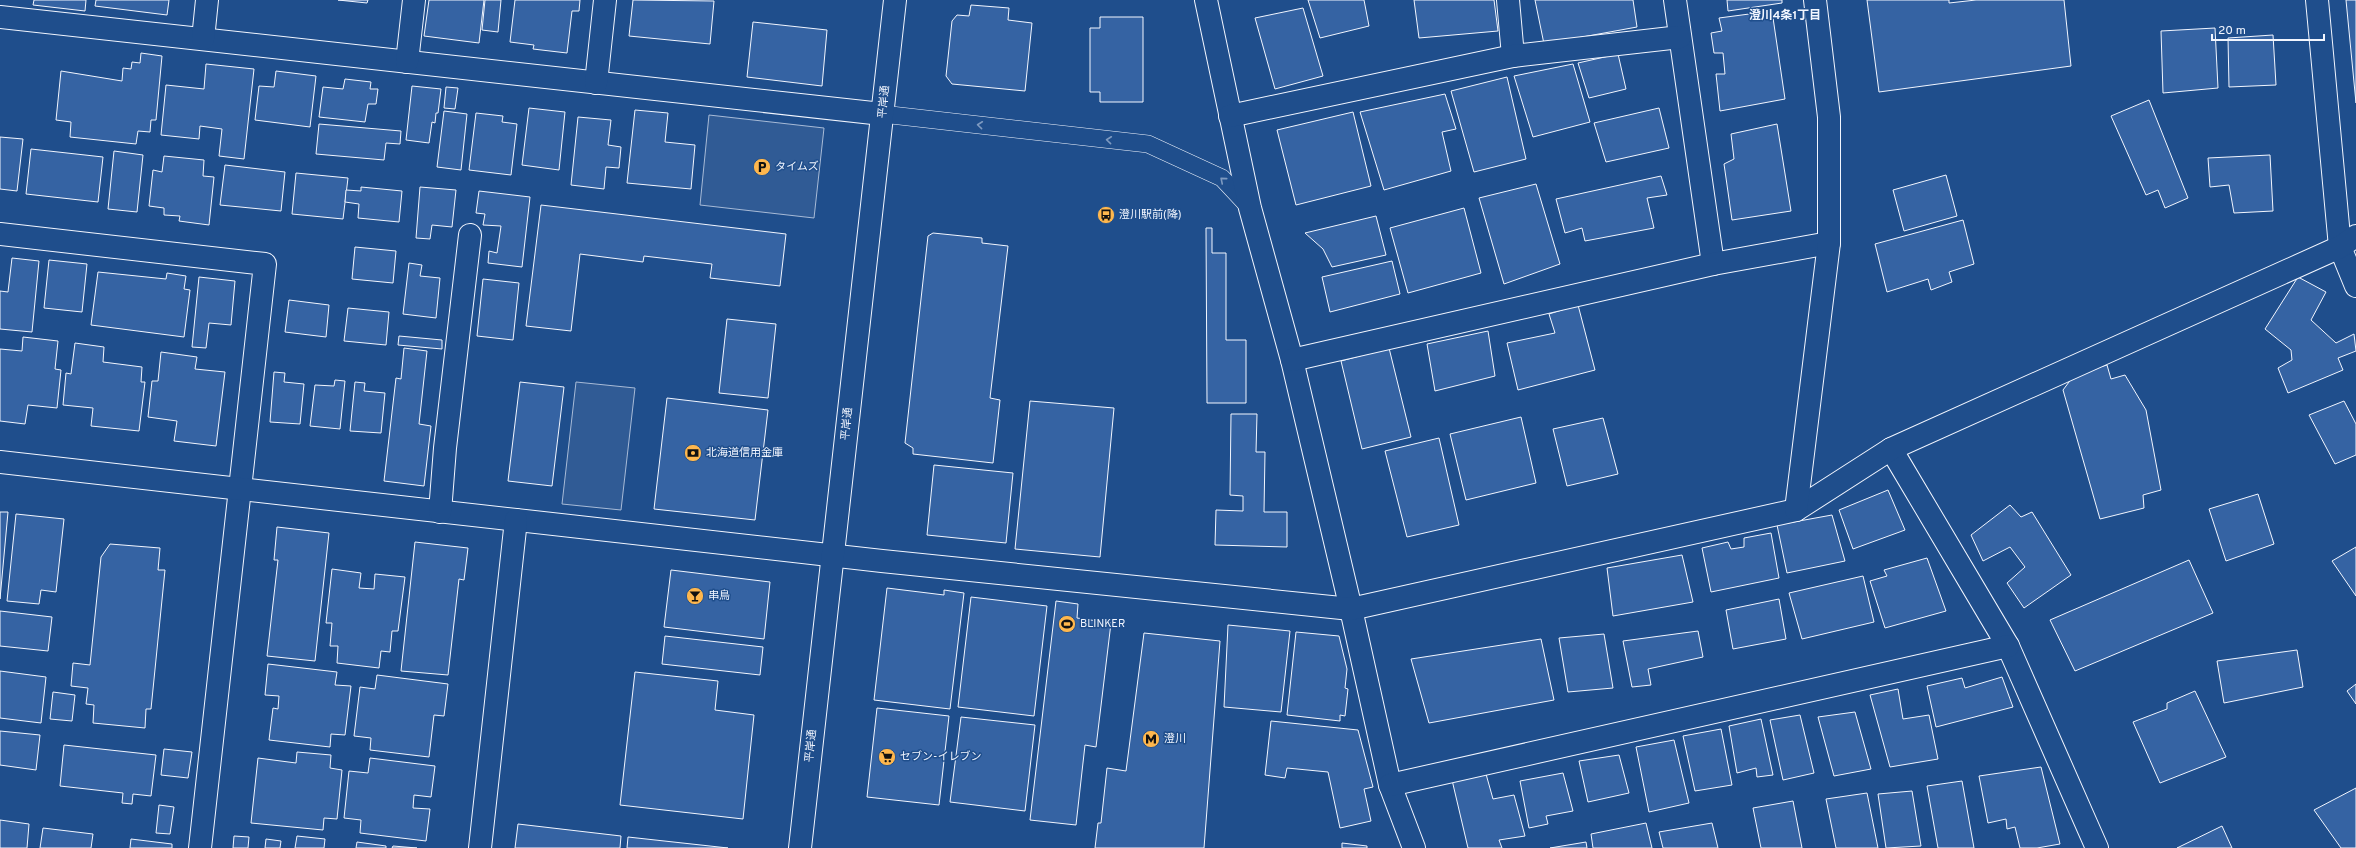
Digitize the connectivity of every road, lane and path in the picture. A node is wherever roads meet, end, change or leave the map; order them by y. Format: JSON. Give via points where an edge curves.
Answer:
{"nodes":[{"id":1,"x":207,"y":0,"type":"edge"},
{"id":2,"x":414,"y":0,"type":"edge"},
{"id":3,"x":605,"y":0,"type":"edge"},
{"id":4,"x":895,"y":0,"type":"edge"},
{"id":5,"x":1206,"y":0,"type":"edge"},
{"id":6,"x":1508,"y":0,"type":"edge"},
{"id":7,"x":1675,"y":0,"type":"edge"},
{"id":8,"x":1815,"y":0,"type":"edge"},
{"id":9,"x":2317,"y":0,"type":"edge"},
{"id":10,"x":0,"y":17,"type":"edge"},
{"id":11,"x":1680,"y":37,"type":"junction"},
{"id":12,"x":203,"y":39,"type":"junction"},
{"id":13,"x":1513,"y":56,"type":"junction"},
{"id":14,"x":407,"y":62,"type":"junction"},
{"id":15,"x":596,"y":83,"type":"junction"},
{"id":16,"x":882,"y":114,"type":"junction"},
{"id":17,"x":1230,"y":116,"type":"junction"},
{"id":18,"x":1250,"y":208,"type":"junction"},
{"id":19,"x":0,"y":234,"type":"edge"},
{"id":20,"x":470,"y":235,"type":"dead end"},
{"id":21,"x":2348,"y":242,"type":"edge"},
{"id":22,"x":1829,"y":243,"type":"junction"},
{"id":23,"x":1713,"y":264,"type":"junction"},
{"id":24,"x":2356,"y":286,"type":"edge"},
{"id":25,"x":1292,"y":360,"type":"junction"},
{"id":26,"x":1891,"y":449,"type":"junction"},
{"id":27,"x":0,"y":462,"type":"edge"},
{"id":28,"x":241,"y":488,"type":"junction"},
{"id":29,"x":1796,"y":510,"type":"junction"},
{"id":30,"x":440,"y":512,"type":"junction"},
{"id":31,"x":516,"y":520,"type":"junction"},
{"id":32,"x":833,"y":555,"type":"junction"},
{"id":33,"x":1351,"y":609,"type":"junction"},
{"id":34,"x":2008,"y":646,"type":"junction"},
{"id":35,"x":1390,"y":784,"type":"junction"},
{"id":36,"x":200,"y":848,"type":"edge"},
{"id":37,"x":480,"y":848,"type":"edge"},
{"id":38,"x":800,"y":848,"type":"edge"},
{"id":39,"x":1414,"y":848,"type":"edge"},
{"id":40,"x":2097,"y":848,"type":"edge"}],
"edges":[{"from":1,"to":12,"type":"street"},
{"from":2,"to":14,"type":"street"},
{"from":3,"to":15,"type":"street"},
{"from":4,"to":16,"type":"street","name":"平岸通"},
{"from":5,"to":17,"type":"street"},
{"from":6,"to":13,"type":"street"},
{"from":7,"to":11,"type":"street"},
{"from":8,"to":22,"type":"street","via":[[1829,117]]},
{"from":9,"to":21,"type":"street"},
{"from":10,"to":12,"type":"street"},
{"from":11,"to":13,"type":"street"},
{"from":11,"to":23,"type":"street"},
{"from":12,"to":14,"type":"street"},
{"from":13,"to":17,"type":"street"},
{"from":14,"to":15,"type":"street"},
{"from":15,"to":16,"type":"street"},
{"from":18,"to":16,"type":"lane","one_way":true,"via":[[1222,178],[1148,144]]},
{"from":16,"to":32,"type":"street","name":"平岸通"},
{"from":17,"to":18,"type":"street"},
{"from":18,"to":25,"type":"street"},
{"from":19,"to":28,"type":"street","via":[[265,264]]},
{"from":20,"to":30,"type":"street"},
{"from":21,"to":24,"type":"street"},
{"from":21,"to":26,"type":"street"},
{"from":22,"to":23,"type":"street"},
{"from":22,"to":29,"type":"street"},
{"from":23,"to":25,"type":"street"},
{"from":25,"to":33,"type":"street"},
{"from":26,"to":29,"type":"street"},
{"from":26,"to":34,"type":"street"},
{"from":27,"to":28,"type":"street"},
{"from":28,"to":30,"type":"street"},
{"from":28,"to":36,"type":"street"},
{"from":29,"to":33,"type":"street"},
{"from":30,"to":31,"type":"street"},
{"from":31,"to":32,"type":"street"},
{"from":31,"to":37,"type":"street"},
{"from":32,"to":33,"type":"street"},
{"from":32,"to":38,"type":"street","name":"平岸通"},
{"from":33,"to":35,"type":"street"},
{"from":34,"to":35,"type":"street"},
{"from":34,"to":40,"type":"street"},
{"from":35,"to":39,"type":"street"}]}
